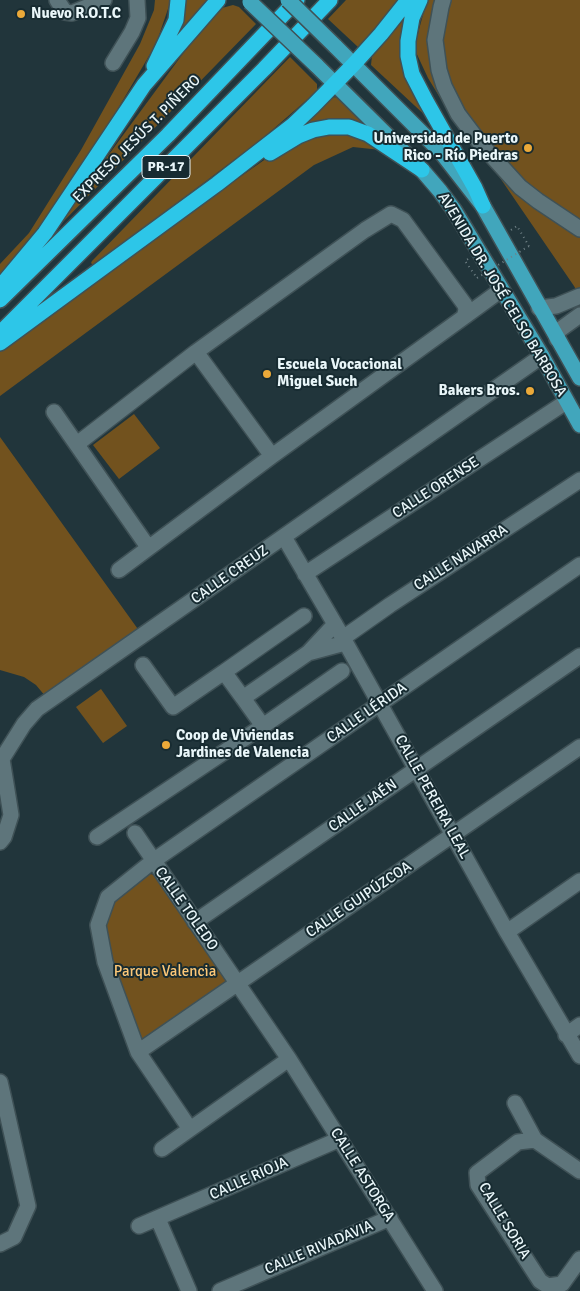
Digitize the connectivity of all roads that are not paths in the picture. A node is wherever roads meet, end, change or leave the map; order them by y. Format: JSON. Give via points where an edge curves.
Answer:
{"nodes":[{"id":1,"x":57,"y":0,"type":"edge"},
{"id":2,"x":104,"y":0,"type":"edge"},
{"id":3,"x":137,"y":0,"type":"edge"},
{"id":4,"x":178,"y":0,"type":"edge"},
{"id":5,"x":218,"y":0,"type":"edge"},
{"id":6,"x":288,"y":0,"type":"edge"},
{"id":7,"x":297,"y":0,"type":"edge"},
{"id":8,"x":330,"y":0,"type":"edge"},
{"id":9,"x":408,"y":0,"type":"edge"},
{"id":10,"x":420,"y":0,"type":"edge"},
{"id":11,"x":443,"y":0,"type":"edge"},
{"id":12,"x":249,"y":1,"type":"edge"},
{"id":13,"x":113,"y":63,"type":"dead end"},
{"id":14,"x":354,"y":64,"type":"junction"},
{"id":15,"x":335,"y":84,"type":"junction"},
{"id":16,"x":144,"y":86,"type":"junction"},
{"id":17,"x":422,"y":170,"type":"junction"},
{"id":18,"x":217,"y":184,"type":"junction"},
{"id":19,"x":483,"y":206,"type":"junction"},
{"id":20,"x":580,"y":229,"type":"edge"},
{"id":21,"x":0,"y":288,"type":"edge"},
{"id":22,"x":502,"y":290,"type":"junction"},
{"id":23,"x":580,"y":296,"type":"edge"},
{"id":24,"x":0,"y":300,"type":"edge"},
{"id":25,"x":539,"y":308,"type":"junction"},
{"id":26,"x":580,"y":315,"type":"edge"},
{"id":27,"x":464,"y":317,"type":"junction"},
{"id":28,"x":0,"y":333,"type":"edge"},
{"id":29,"x":557,"y":339,"type":"junction"},
{"id":30,"x":0,"y":343,"type":"edge"},
{"id":31,"x":196,"y":352,"type":"junction"},
{"id":32,"x":542,"y":356,"type":"junction"},
{"id":33,"x":580,"y":378,"type":"edge"},
{"id":34,"x":566,"y":402,"type":"junction"},
{"id":35,"x":54,"y":412,"type":"dead end"},
{"id":36,"x":580,"y":425,"type":"edge"},
{"id":37,"x":77,"y":444,"type":"junction"},
{"id":38,"x":272,"y":456,"type":"junction"},
{"id":39,"x":580,"y":480,"type":"edge"},
{"id":40,"x":284,"y":537,"type":"junction"},
{"id":41,"x":148,"y":547,"type":"junction"},
{"id":42,"x":580,"y":564,"type":"edge"},
{"id":43,"x":119,"y":570,"type":"dead end"},
{"id":44,"x":305,"y":574,"type":"junction"},
{"id":45,"x":304,"y":616,"type":"dead end"},
{"id":46,"x":334,"y":624,"type":"junction"},
{"id":47,"x":344,"y":641,"type":"junction"},
{"id":48,"x":308,"y":652,"type":"junction"},
{"id":49,"x":580,"y":656,"type":"edge"},
{"id":50,"x":143,"y":665,"type":"dead end"},
{"id":51,"x":342,"y":671,"type":"dead end"},
{"id":52,"x":224,"y":672,"type":"junction"},
{"id":53,"x":243,"y":698,"type":"junction"},
{"id":54,"x":379,"y":704,"type":"junction"},
{"id":55,"x":263,"y":726,"type":"junction"},
{"id":56,"x":580,"y":746,"type":"edge"},
{"id":57,"x":1,"y":758,"type":"edge"},
{"id":58,"x":417,"y":770,"type":"junction"},
{"id":59,"x":135,"y":833,"type":"dead end"},
{"id":60,"x":453,"y":835,"type":"junction"},
{"id":61,"x":97,"y":837,"type":"dead end"},
{"id":62,"x":0,"y":842,"type":"edge"},
{"id":63,"x":153,"y":861,"type":"junction"},
{"id":64,"x":580,"y":881,"type":"edge"},
{"id":65,"x":195,"y":922,"type":"junction"},
{"id":66,"x":507,"y":932,"type":"junction"},
{"id":67,"x":237,"y":983,"type":"junction"},
{"id":68,"x":580,"y":1025,"type":"edge"},
{"id":69,"x":566,"y":1035,"type":"junction"},
{"id":70,"x":138,"y":1052,"type":"junction"},
{"id":71,"x":580,"y":1056,"type":"edge"},
{"id":72,"x":289,"y":1059,"type":"junction"},
{"id":73,"x":0,"y":1082,"type":"edge"},
{"id":74,"x":515,"y":1104,"type":"dead end"},
{"id":75,"x":190,"y":1129,"type":"junction"},
{"id":76,"x":340,"y":1139,"type":"junction"},
{"id":77,"x":534,"y":1140,"type":"junction"},
{"id":78,"x":162,"y":1149,"type":"dead end"},
{"id":79,"x":580,"y":1171,"type":"edge"},
{"id":80,"x":390,"y":1218,"type":"junction"},
{"id":81,"x":158,"y":1219,"type":"junction"},
{"id":82,"x":139,"y":1226,"type":"dead end"},
{"id":83,"x":0,"y":1244,"type":"edge"},
{"id":84,"x":580,"y":1260,"type":"edge"},
{"id":85,"x":189,"y":1291,"type":"edge"},
{"id":86,"x":220,"y":1291,"type":"edge"},
{"id":87,"x":435,"y":1291,"type":"edge"}],
"edges":[{"from":1,"to":2,"type":"street","via":[[65,12],[72,13]]},
{"from":3,"to":13,"type":"street","via":[[138,18]]},
{"from":4,"to":16,"type":"highway","via":[[176,20]]},
{"from":5,"to":16,"type":"highway"},
{"from":6,"to":14,"type":"main road","name":"AVENIDA DR. JOSÉ CELSO BARBOSA","bridge":true},
{"from":7,"to":24,"type":"highway","name":"EXPRESO JESÚS T. PIÑERO","number":"PR-17","via":[[168,135]]},
{"from":8,"to":28,"type":"highway","number":"PR-17"},
{"from":9,"to":14,"type":"highway"},
{"from":10,"to":19,"type":"highway","via":[[412,18],[408,41],[412,74]]},
{"from":11,"to":20,"type":"street","via":[[435,40],[438,70],[458,114],[520,187]]},
{"from":12,"to":15,"type":"main road","name":"AVENIDA DR. JOSÉ CELSO BARBOSA","bridge":true},
{"from":14,"to":15,"type":"highway"},
{"from":14,"to":19,"type":"main road","name":"AVENIDA DR. JOSÉ CELSO BARBOSA","via":[[441,152]]},
{"from":15,"to":17,"type":"main road","name":"AVENIDA DR. JOSÉ CELSO BARBOSA"},
{"from":15,"to":18,"type":"highway","via":[[293,125]]},
{"from":16,"to":21,"type":"highway","via":[[45,233]]},
{"from":17,"to":18,"type":"highway","via":[[358,128],[338,126],[298,136]]},
{"from":17,"to":22,"type":"main road","name":"AVENIDA DR. JOSÉ CELSO BARBOSA","via":[[454,210]]},
{"from":18,"to":30,"type":"highway"},
{"from":19,"to":25,"type":"main road","name":"AVENIDA DR. JOSÉ CELSO BARBOSA"},
{"from":22,"to":27,"type":"street"},
{"from":22,"to":32,"type":"main road","name":"AVENIDA DR. JOSÉ CELSO BARBOSA"},
{"from":23,"to":25,"type":"street","via":[[556,306]]},
{"from":25,"to":29,"type":"main road","name":"AVENIDA DR. JOSÉ CELSO BARBOSA"},
{"from":26,"to":29,"type":"street","via":[[558,331]]},
{"from":27,"to":31,"type":"street","via":[[465,305],[403,220],[391,214]]},
{"from":27,"to":38,"type":"street"},
{"from":29,"to":33,"type":"main road","name":"AVENIDA DR. JOSÉ CELSO BARBOSA"},
{"from":31,"to":37,"type":"street"},
{"from":31,"to":38,"type":"street"},
{"from":32,"to":34,"type":"main road","name":"AVENIDA DR. JOSÉ CELSO BARBOSA"},
{"from":32,"to":40,"type":"street","name":"CALLE CREUZ"},
{"from":34,"to":36,"type":"main road","name":"AVENIDA DR. JOSÉ CELSO BARBOSA"},
{"from":34,"to":44,"type":"street","name":"CALLE ORENSE"},
{"from":35,"to":37,"type":"street"},
{"from":37,"to":41,"type":"street"},
{"from":38,"to":41,"type":"street"},
{"from":39,"to":47,"type":"street","name":"CALLE NAVARRA","via":[[390,605]]},
{"from":40,"to":44,"type":"street","name":"CALLE PEREIRA LEAL"},
{"from":40,"to":57,"type":"street","name":"CALLE CREUZ","via":[[36,709]]},
{"from":41,"to":43,"type":"street"},
{"from":42,"to":54,"type":"street","name":"CALLE LÉRIDA"},
{"from":44,"to":46,"type":"street","name":"CALLE PEREIRA LEAL"},
{"from":45,"to":52,"type":"street"},
{"from":46,"to":47,"type":"street","name":"CALLE PEREIRA LEAL"},
{"from":46,"to":48,"type":"street"},
{"from":47,"to":48,"type":"street"},
{"from":47,"to":54,"type":"street","name":"CALLE PEREIRA LEAL"},
{"from":48,"to":53,"type":"street"},
{"from":49,"to":58,"type":"street","name":"CALLE JAÉN"},
{"from":50,"to":52,"type":"street","via":[[173,707]]},
{"from":51,"to":55,"type":"street"},
{"from":52,"to":53,"type":"street"},
{"from":53,"to":55,"type":"street"},
{"from":54,"to":58,"type":"street","name":"CALLE PEREIRA LEAL"},
{"from":54,"to":63,"type":"street","name":"CALLE LÉRIDA"},
{"from":55,"to":61,"type":"street"},
{"from":56,"to":60,"type":"street","name":"CALLE GUIPÚZCOA"},
{"from":57,"to":62,"type":"street","name":"CALLE CREUZ","via":[[11,815]]},
{"from":58,"to":60,"type":"street","name":"CALLE PEREIRA LEAL"},
{"from":58,"to":65,"type":"street","name":"CALLE JAÉN"},
{"from":59,"to":63,"type":"street","name":"CALLE TOLEDO"},
{"from":60,"to":66,"type":"street","name":"CALLE PEREIRA LEAL"},
{"from":60,"to":67,"type":"street","name":"CALLE GUIPÚZCOA"},
{"from":63,"to":65,"type":"street","name":"CALLE TOLEDO"},
{"from":63,"to":70,"type":"street","name":"CALLE LÉRIDA","via":[[108,897],[98,925],[105,962]]},
{"from":64,"to":66,"type":"street"},
{"from":65,"to":67,"type":"street","name":"CALLE TOLEDO"},
{"from":66,"to":69,"type":"street","name":"CALLE PEREIRA LEAL"},
{"from":67,"to":70,"type":"street","name":"CALLE GUIPÚZCOA"},
{"from":67,"to":72,"type":"street","name":"CALLE TOLEDO"},
{"from":68,"to":69,"type":"street"},
{"from":69,"to":71,"type":"street","name":"CALLE PEREIRA LEAL"},
{"from":70,"to":75,"type":"street","name":"CALLE LÉRIDA"},
{"from":72,"to":75,"type":"street"},
{"from":72,"to":76,"type":"street","name":"CALLE ASTORGA"},
{"from":73,"to":83,"type":"street","via":[[28,1206],[14,1237]]},
{"from":74,"to":77,"type":"street"},
{"from":75,"to":78,"type":"street"},
{"from":76,"to":80,"type":"street","name":"CALLE ASTORGA"},
{"from":76,"to":81,"type":"street","name":"CALLE RIOJA"},
{"from":77,"to":79,"type":"street"},
{"from":77,"to":84,"type":"street","name":"CALLE SORIA","via":[[518,1142],[478,1174],[478,1185],[540,1281],[548,1286],[562,1284]]},
{"from":80,"to":86,"type":"street","name":"CALLE RIVADAVIA"},
{"from":80,"to":87,"type":"street","name":"CALLE ASTORGA"},
{"from":81,"to":82,"type":"street","name":"CALLE RIOJA"},
{"from":81,"to":85,"type":"street"}]}
